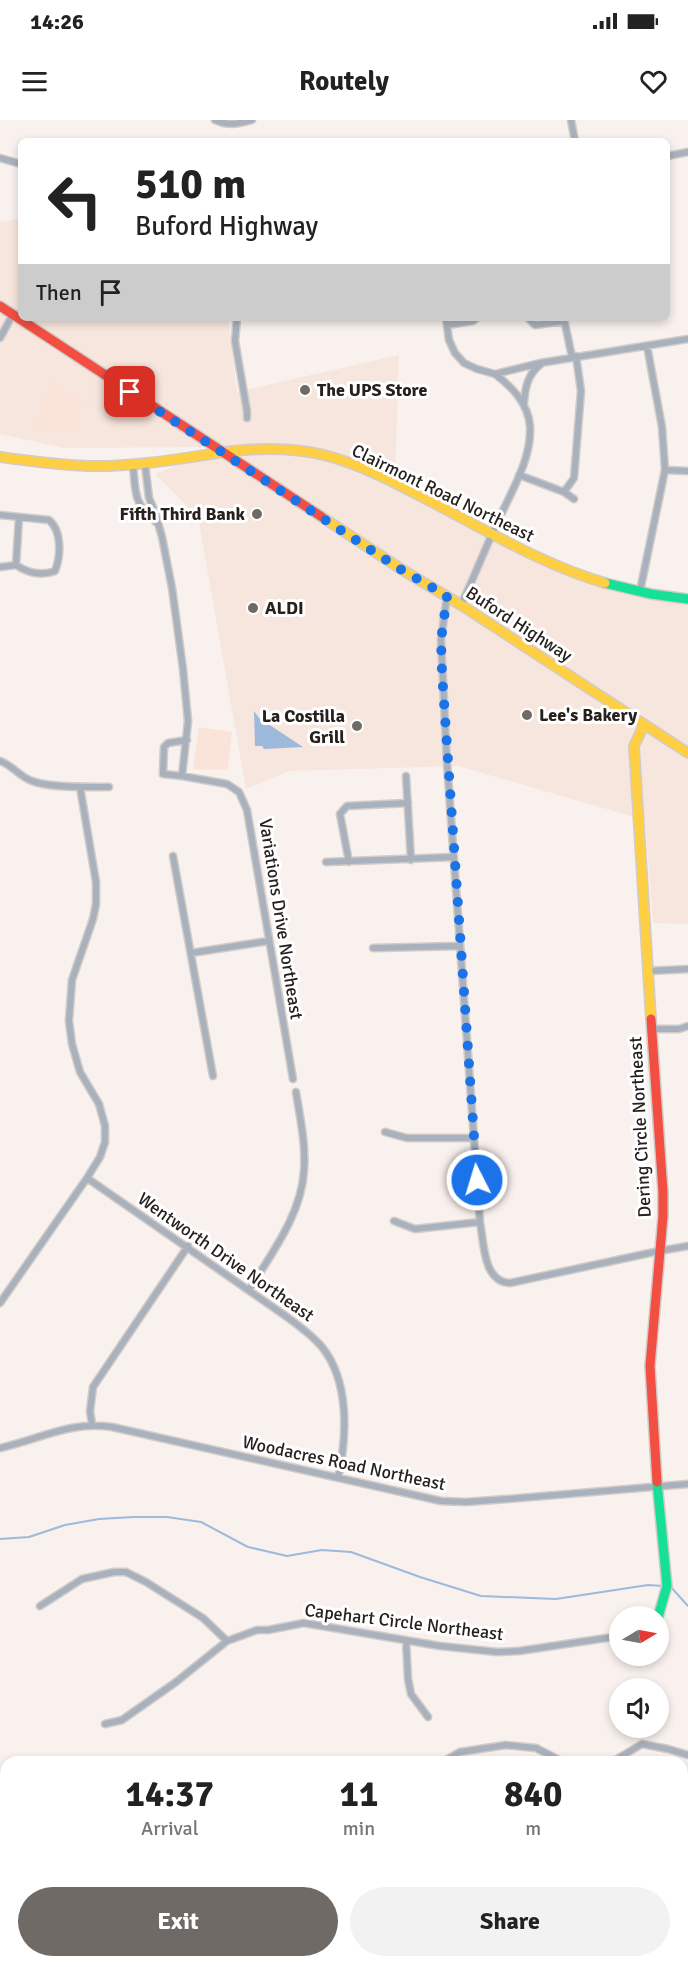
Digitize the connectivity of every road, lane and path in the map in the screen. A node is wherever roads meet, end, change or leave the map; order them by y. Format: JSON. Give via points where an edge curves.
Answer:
{"nodes":[{"id":1,"x":214,"y":120,"type":"edge"},
{"id":2,"x":252,"y":120,"type":"edge"},
{"id":3,"x":571,"y":120,"type":"edge"},
{"id":4,"x":574,"y":138,"type":"edge"},
{"id":5,"x":688,"y":153,"type":"edge"},
{"id":6,"x":670,"y":156,"type":"edge"},
{"id":7,"x":0,"y":158,"type":"edge"},
{"id":8,"x":18,"y":163,"type":"edge"},
{"id":9,"x":0,"y":306,"type":"edge"},
{"id":10,"x":13,"y":314,"type":"junction"},
{"id":11,"x":18,"y":317,"type":"edge"},
{"id":12,"x":23,"y":321,"type":"edge"},
{"id":13,"x":237,"y":321,"type":"edge"},
{"id":14,"x":446,"y":321,"type":"edge"},
{"id":15,"x":473,"y":321,"type":"edge"},
{"id":16,"x":531,"y":321,"type":"edge"},
{"id":17,"x":554,"y":321,"type":"edge"},
{"id":18,"x":565,"y":321,"type":"edge"},
{"id":19,"x":0,"y":338,"type":"edge"},
{"id":20,"x":688,"y":339,"type":"edge"},
{"id":21,"x":647,"y":346,"type":"junction"},
{"id":22,"x":574,"y":357,"type":"junction"},
{"id":23,"x":543,"y":362,"type":"junction"},
{"id":24,"x":495,"y":374,"type":"junction"},
{"id":25,"x":524,"y":406,"type":"junction"},
{"id":26,"x":247,"y":418,"type":"dead end"},
{"id":27,"x":224,"y":452,"type":"junction"},
{"id":28,"x":0,"y":457,"type":"edge"},
{"id":29,"x":145,"y":464,"type":"junction"},
{"id":30,"x":133,"y":465,"type":"junction"},
{"id":31,"x":665,"y":470,"type":"junction"},
{"id":32,"x":688,"y":471,"type":"edge"},
{"id":33,"x":519,"y":475,"type":"junction"},
{"id":34,"x":564,"y":492,"type":"junction"},
{"id":35,"x":574,"y":499,"type":"dead end"},
{"id":36,"x":0,"y":515,"type":"edge"},
{"id":37,"x":19,"y":517,"type":"junction"},
{"id":38,"x":158,"y":524,"type":"junction"},
{"id":39,"x":492,"y":533,"type":"junction"},
{"id":40,"x":16,"y":565,"type":"junction"},
{"id":41,"x":0,"y":567,"type":"edge"},
{"id":42,"x":640,"y":591,"type":"junction"},
{"id":43,"x":447,"y":596,"type":"junction"},
{"id":44,"x":688,"y":599,"type":"edge"},
{"id":45,"x":461,"y":605,"type":"junction"},
{"id":46,"x":644,"y":724,"type":"junction"},
{"id":47,"x":187,"y":740,"type":"junction"},
{"id":48,"x":688,"y":753,"type":"edge"},
{"id":49,"x":0,"y":761,"type":"edge"},
{"id":50,"x":182,"y":776,"type":"junction"},
{"id":51,"x":406,"y":776,"type":"dead end"},
{"id":52,"x":80,"y":787,"type":"junction"},
{"id":53,"x":109,"y":787,"type":"dead end"},
{"id":54,"x":408,"y":803,"type":"junction"},
{"id":55,"x":173,"y":856,"type":"dead end"},
{"id":56,"x":454,"y":857,"type":"junction"},
{"id":57,"x":411,"y":860,"type":"junction"},
{"id":58,"x":326,"y":862,"type":"dead end"},
{"id":59,"x":349,"y":862,"type":"junction"},
{"id":60,"x":268,"y":942,"type":"junction"},
{"id":61,"x":460,"y":946,"type":"junction"},
{"id":62,"x":373,"y":948,"type":"dead end"},
{"id":63,"x":191,"y":953,"type":"junction"},
{"id":64,"x":688,"y":969,"type":"edge"},
{"id":65,"x":648,"y":971,"type":"junction"},
{"id":66,"x":688,"y":1026,"type":"edge"},
{"id":67,"x":651,"y":1029,"type":"junction"},
{"id":68,"x":213,"y":1076,"type":"dead end"},
{"id":69,"x":293,"y":1079,"type":"dead end"},
{"id":70,"x":296,"y":1092,"type":"dead end"},
{"id":71,"x":385,"y":1131,"type":"dead end"},
{"id":72,"x":473,"y":1138,"type":"junction"},
{"id":73,"x":87,"y":1178,"type":"junction"},
{"id":74,"x":394,"y":1221,"type":"dead end"},
{"id":75,"x":480,"y":1222,"type":"junction"},
{"id":76,"x":188,"y":1246,"type":"junction"},
{"id":77,"x":688,"y":1246,"type":"edge"},
{"id":78,"x":659,"y":1251,"type":"junction"},
{"id":79,"x":249,"y":1290,"type":"junction"},
{"id":80,"x":0,"y":1303,"type":"edge"},
{"id":81,"x":92,"y":1424,"type":"junction"},
{"id":82,"x":0,"y":1448,"type":"edge"},
{"id":83,"x":338,"y":1478,"type":"junction"},
{"id":84,"x":688,"y":1484,"type":"edge"},
{"id":85,"x":658,"y":1486,"type":"junction"},
{"id":86,"x":40,"y":1606,"type":"dead end"},
{"id":87,"x":661,"y":1606,"type":"edge"},
{"id":88,"x":609,"y":1638,"type":"edge"},
{"id":89,"x":406,"y":1640,"type":"junction"},
{"id":90,"x":226,"y":1641,"type":"junction"},
{"id":91,"x":428,"y":1717,"type":"dead end"},
{"id":92,"x":105,"y":1724,"type":"dead end"},
{"id":93,"x":688,"y":1755,"type":"edge"},
{"id":94,"x":453,"y":1756,"type":"edge"},
{"id":95,"x":551,"y":1756,"type":"edge"},
{"id":96,"x":622,"y":1756,"type":"edge"}],
"edges":[{"from":1,"to":2,"type":"street","via":[[235,124]]},
{"from":3,"to":4,"type":"street"},
{"from":5,"to":6,"type":"street"},
{"from":7,"to":8,"type":"street"},
{"from":9,"to":10,"type":"main road","name":"Buford Highway"},
{"from":10,"to":11,"type":"main road","name":"Buford Highway"},
{"from":10,"to":19,"type":"street"},
{"from":12,"to":27,"type":"main road","name":"Buford Highway"},
{"from":13,"to":26,"type":"street","via":[[235,340]]},
{"from":14,"to":15,"type":"street"},
{"from":14,"to":24,"type":"street","via":[[449,340],[464,363]]},
{"from":16,"to":17,"type":"street","via":[[535,325]]},
{"from":18,"to":22,"type":"street"},
{"from":20,"to":21,"type":"street"},
{"from":21,"to":22,"type":"street"},
{"from":21,"to":31,"type":"street","via":[[662,427]]},
{"from":22,"to":23,"type":"street"},
{"from":22,"to":34,"type":"street","via":[[581,391],[574,478]]},
{"from":23,"to":24,"type":"street"},
{"from":23,"to":25,"type":"street","via":[[527,382]]},
{"from":24,"to":25,"type":"street","via":[[510,386]]},
{"from":25,"to":33,"type":"street","via":[[530,425]]},
{"from":27,"to":29,"type":"main road","name":"Clairmont Road Northeast"},
{"from":27,"to":39,"type":"main road","name":"Clairmont Road Northeast","via":[[272,448],[335,458],[376,474]]},
{"from":27,"to":43,"type":"main road","name":"Buford Highway"},
{"from":28,"to":30,"type":"main road","name":"Clairmont Road Northeast","via":[[81,466]]},
{"from":29,"to":30,"type":"main road","name":"Clairmont Road Northeast"},
{"from":29,"to":38,"type":"street","via":[[149,498]]},
{"from":30,"to":38,"type":"street","via":[[137,501]]},
{"from":31,"to":32,"type":"street"},
{"from":31,"to":42,"type":"street"},
{"from":33,"to":34,"type":"street"},
{"from":33,"to":39,"type":"street"},
{"from":34,"to":35,"type":"street"},
{"from":36,"to":37,"type":"street"},
{"from":37,"to":40,"type":"street"},
{"from":37,"to":40,"type":"street","via":[[49,520],[55,525],[59,562],[55,571],[48,574],[25,571]]},
{"from":38,"to":47,"type":"street","via":[[183,669]]},
{"from":39,"to":42,"type":"main road","name":"Clairmont Road Northeast","via":[[547,562],[609,585]]},
{"from":39,"to":45,"type":"street"},
{"from":40,"to":41,"type":"street"},
{"from":42,"to":44,"type":"main road","name":"Clairmont Road Northeast"},
{"from":43,"to":45,"type":"main road","name":"Buford Highway"},
{"from":43,"to":56,"type":"street","via":[[441,640]]},
{"from":45,"to":46,"type":"main road","name":"Buford Highway"},
{"from":46,"to":48,"type":"main road","name":"Buford Highway"},
{"from":46,"to":65,"type":"main road","name":"Dering Circle Northeast","via":[[634,746]]},
{"from":47,"to":50,"type":"street"},
{"from":47,"to":50,"type":"street","via":[[164,747],[163,774]]},
{"from":49,"to":52,"type":"street","via":[[33,782]]},
{"from":50,"to":60,"type":"street","name":"Variations Drive Northeast","via":[[226,784],[239,792],[251,826]]},
{"from":51,"to":54,"type":"street"},
{"from":52,"to":53,"type":"street"},
{"from":52,"to":73,"type":"street","via":[[96,904],[72,980],[69,1021],[80,1072],[99,1104],[105,1126],[100,1157]]},
{"from":54,"to":57,"type":"street"},
{"from":54,"to":59,"type":"street","via":[[347,807],[340,814]]},
{"from":55,"to":63,"type":"street"},
{"from":56,"to":57,"type":"street"},
{"from":56,"to":61,"type":"street"},
{"from":57,"to":59,"type":"street"},
{"from":58,"to":59,"type":"street"},
{"from":60,"to":63,"type":"street"},
{"from":60,"to":69,"type":"street","name":"Variations Drive Northeast"},
{"from":61,"to":62,"type":"street"},
{"from":61,"to":72,"type":"street"},
{"from":63,"to":68,"type":"street"},
{"from":64,"to":65,"type":"street"},
{"from":65,"to":67,"type":"main road","name":"Dering Circle Northeast"},
{"from":66,"to":67,"type":"street"},
{"from":67,"to":78,"type":"main road","name":"Dering Circle Northeast","via":[[663,1192]]},
{"from":70,"to":79,"type":"street","via":[[304,1148],[298,1201],[284,1233]]},
{"from":71,"to":72,"type":"street","via":[[407,1138]]},
{"from":72,"to":75,"type":"street"},
{"from":73,"to":76,"type":"street","name":"Wentworth Drive Northeast"},
{"from":73,"to":80,"type":"street"},
{"from":74,"to":75,"type":"street","via":[[415,1228]]},
{"from":75,"to":78,"type":"street","via":[[491,1274],[504,1283]]},
{"from":76,"to":79,"type":"street","name":"Wentworth Drive Northeast"},
{"from":76,"to":81,"type":"street","via":[[93,1387]]},
{"from":77,"to":78,"type":"street"},
{"from":78,"to":85,"type":"main road","via":[[650,1366]]},
{"from":79,"to":83,"type":"street","name":"Wentworth Drive Northeast","via":[[310,1335],[331,1364],[338,1381],[345,1438]]},
{"from":81,"to":82,"type":"street","name":"Woodacres Road Northeast"},
{"from":81,"to":83,"type":"street","name":"Woodacres Road Northeast"},
{"from":83,"to":85,"type":"street","name":"Woodacres Road Northeast","via":[[441,1501],[466,1502]]},
{"from":84,"to":85,"type":"street","name":"Woodacres Road Northeast"},
{"from":85,"to":87,"type":"main road","via":[[667,1586]]},
{"from":86,"to":90,"type":"street","via":[[82,1579],[126,1572],[203,1618]]},
{"from":88,"to":89,"type":"street","name":"Capehart Circle Northeast","via":[[497,1652]]},
{"from":89,"to":90,"type":"street","name":"Capehart Circle Northeast","via":[[304,1623],[257,1630]]},
{"from":89,"to":91,"type":"street","via":[[411,1694]]},
{"from":90,"to":92,"type":"street","name":"Capehart Circle Northeast","via":[[122,1720]]},
{"from":93,"to":96,"type":"street","via":[[642,1744]]},
{"from":94,"to":95,"type":"street","via":[[506,1745],[536,1748]]}]}
